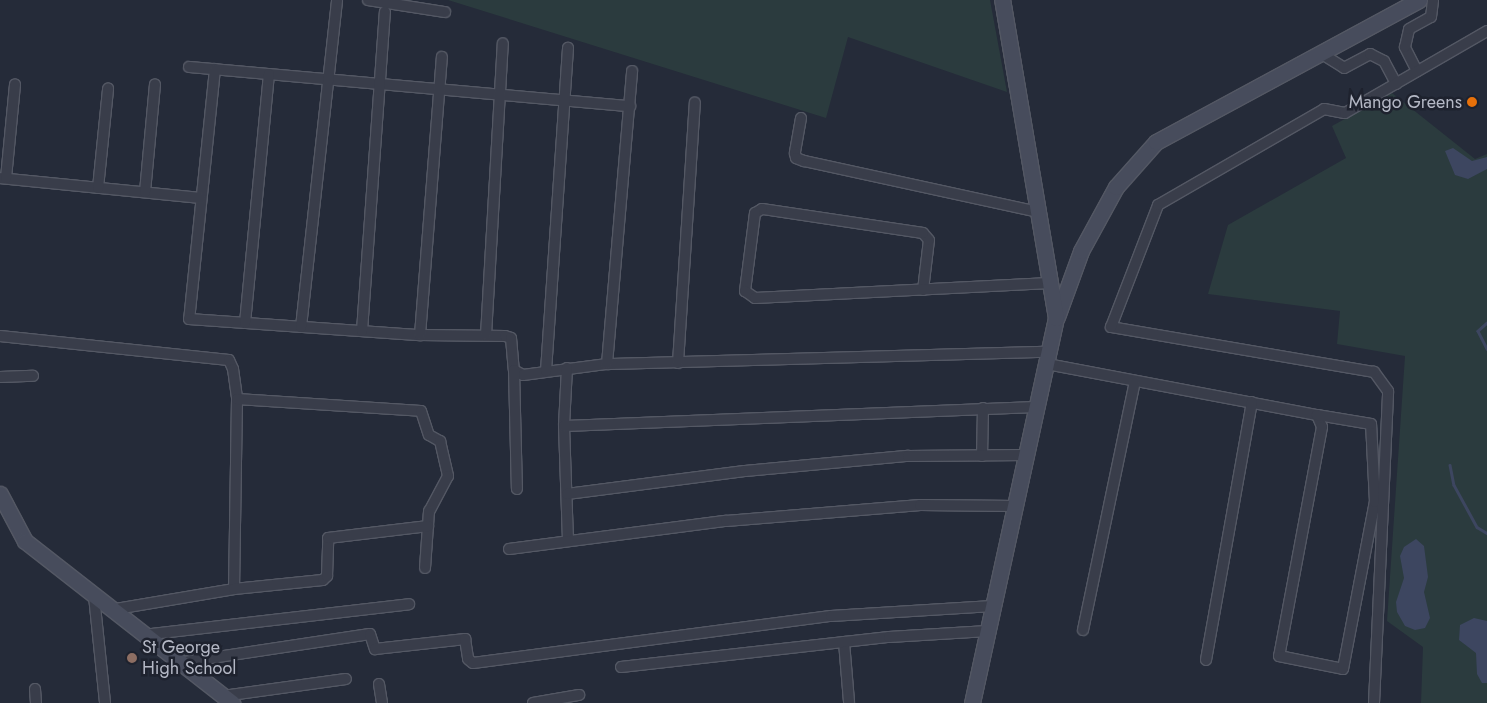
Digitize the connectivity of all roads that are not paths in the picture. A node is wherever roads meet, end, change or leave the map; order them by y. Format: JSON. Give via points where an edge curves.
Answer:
{"nodes":[{"id":1,"x":338,"y":0,"type":"edge"},
{"id":2,"x":368,"y":0,"type":"edge"},
{"id":3,"x":1002,"y":0,"type":"edge"},
{"id":4,"x":1419,"y":0,"type":"edge"},
{"id":5,"x":1433,"y":0,"type":"edge"},
{"id":6,"x":386,"y":5,"type":"edge"},
{"id":7,"x":445,"y":12,"type":"dead end"},
{"id":8,"x":1487,"y":31,"type":"edge"},
{"id":9,"x":503,"y":43,"type":"dead end"},
{"id":10,"x":568,"y":48,"type":"dead end"},
{"id":11,"x":1322,"y":54,"type":"junction"},
{"id":12,"x":442,"y":56,"type":"dead end"},
{"id":13,"x":189,"y":66,"type":"dead end"},
{"id":14,"x":215,"y":69,"type":"junction"},
{"id":15,"x":632,"y":71,"type":"dead end"},
{"id":16,"x":1417,"y":71,"type":"junction"},
{"id":17,"x":269,"y":74,"type":"junction"},
{"id":18,"x":329,"y":79,"type":"junction"},
{"id":19,"x":378,"y":82,"type":"junction"},
{"id":20,"x":15,"y":84,"type":"dead end"},
{"id":21,"x":155,"y":84,"type":"dead end"},
{"id":22,"x":1396,"y":84,"type":"junction"},
{"id":23,"x":441,"y":88,"type":"junction"},
{"id":24,"x":108,"y":89,"type":"dead end"},
{"id":25,"x":500,"y":92,"type":"junction"},
{"id":26,"x":565,"y":100,"type":"junction"},
{"id":27,"x":695,"y":103,"type":"dead end"},
{"id":28,"x":630,"y":106,"type":"junction"},
{"id":29,"x":801,"y":118,"type":"dead end"},
{"id":30,"x":3,"y":178,"type":"edge"},
{"id":31,"x":98,"y":188,"type":"junction"},
{"id":32,"x":145,"y":192,"type":"junction"},
{"id":33,"x":201,"y":198,"type":"junction"},
{"id":34,"x":1038,"y":212,"type":"junction"},
{"id":35,"x":1050,"y":284,"type":"junction"},
{"id":36,"x":923,"y":290,"type":"junction"},
{"id":37,"x":1056,"y":318,"type":"junction"},
{"id":38,"x":245,"y":323,"type":"junction"},
{"id":39,"x":301,"y":327,"type":"junction"},
{"id":40,"x":362,"y":331,"type":"junction"},
{"id":41,"x":420,"y":335,"type":"junction"},
{"id":42,"x":486,"y":335,"type":"junction"},
{"id":43,"x":0,"y":336,"type":"edge"},
{"id":44,"x":1048,"y":358,"type":"junction"},
{"id":45,"x":678,"y":363,"type":"junction"},
{"id":46,"x":607,"y":364,"type":"junction"},
{"id":47,"x":567,"y":368,"type":"junction"},
{"id":48,"x":514,"y":370,"type":"junction"},
{"id":49,"x":546,"y":371,"type":"junction"},
{"id":50,"x":33,"y":376,"type":"dead end"},
{"id":51,"x":0,"y":377,"type":"edge"},
{"id":52,"x":1135,"y":381,"type":"junction"},
{"id":53,"x":237,"y":399,"type":"junction"},
{"id":54,"x":1252,"y":402,"type":"junction"},
{"id":55,"x":1037,"y":407,"type":"junction"},
{"id":56,"x":983,"y":408,"type":"junction"},
{"id":57,"x":1317,"y":415,"type":"junction"},
{"id":58,"x":564,"y":426,"type":"junction"},
{"id":59,"x":982,"y":456,"type":"junction"},
{"id":60,"x":1026,"y":456,"type":"junction"},
{"id":61,"x":517,"y":489,"type":"dead end"},
{"id":62,"x":0,"y":494,"type":"edge"},
{"id":63,"x":567,"y":494,"type":"junction"},
{"id":64,"x":1015,"y":506,"type":"junction"},
{"id":65,"x":428,"y":526,"type":"junction"},
{"id":66,"x":568,"y":539,"type":"junction"},
{"id":67,"x":509,"y":549,"type":"dead end"},
{"id":68,"x":425,"y":568,"type":"dead end"},
{"id":69,"x":234,"y":589,"type":"junction"},
{"id":70,"x":94,"y":596,"type":"junction"},
{"id":71,"x":409,"y":604,"type":"dead end"},
{"id":72,"x":993,"y":606,"type":"junction"},
{"id":73,"x":110,"y":610,"type":"junction"},
{"id":74,"x":1083,"y":630,"type":"dead end"},
{"id":75,"x":988,"y":631,"type":"junction"},
{"id":76,"x":142,"y":635,"type":"junction"},
{"id":77,"x":844,"y":642,"type":"junction"},
{"id":78,"x":1206,"y":660,"type":"dead end"},
{"id":79,"x":177,"y":663,"type":"junction"},
{"id":80,"x":621,"y":667,"type":"dead end"},
{"id":81,"x":346,"y":679,"type":"dead end"},
{"id":82,"x":379,"y":684,"type":"dead end"},
{"id":83,"x":35,"y":689,"type":"dead end"},
{"id":84,"x":579,"y":695,"type":"dead end"},
{"id":85,"x":227,"y":699,"type":"edge"},
{"id":86,"x":849,"y":702,"type":"edge"},
{"id":87,"x":36,"y":703,"type":"edge"},
{"id":88,"x":105,"y":703,"type":"edge"},
{"id":89,"x":382,"y":703,"type":"edge"},
{"id":90,"x":533,"y":703,"type":"edge"},
{"id":91,"x":972,"y":703,"type":"edge"},
{"id":92,"x":1374,"y":703,"type":"edge"}],
"edges":[{"from":1,"to":18,"type":"street"},
{"from":2,"to":6,"type":"street"},
{"from":3,"to":34,"type":"street"},
{"from":4,"to":11,"type":"street"},
{"from":5,"to":16,"type":"street","via":[[1431,17],[1409,29],[1405,47]]},
{"from":6,"to":7,"type":"street"},
{"from":6,"to":19,"type":"street"},
{"from":8,"to":16,"type":"street"},
{"from":9,"to":25,"type":"street"},
{"from":10,"to":26,"type":"street"},
{"from":11,"to":22,"type":"street","via":[[1344,68],[1370,54],[1384,61]]},
{"from":11,"to":37,"type":"street","via":[[1156,142],[1116,186],[1082,251]]},
{"from":12,"to":23,"type":"street"},
{"from":13,"to":14,"type":"street"},
{"from":14,"to":17,"type":"street"},
{"from":14,"to":33,"type":"street"},
{"from":15,"to":28,"type":"street"},
{"from":16,"to":22,"type":"street"},
{"from":17,"to":18,"type":"street"},
{"from":17,"to":38,"type":"street"},
{"from":18,"to":19,"type":"street"},
{"from":18,"to":39,"type":"street"},
{"from":19,"to":23,"type":"street"},
{"from":19,"to":40,"type":"street"},
{"from":20,"to":30,"type":"street"},
{"from":21,"to":32,"type":"street"},
{"from":22,"to":92,"type":"street","via":[[1345,113],[1324,109],[1158,205],[1111,327],[1374,372],[1388,391]]},
{"from":23,"to":25,"type":"street"},
{"from":23,"to":41,"type":"street"},
{"from":24,"to":31,"type":"street"},
{"from":25,"to":26,"type":"street"},
{"from":25,"to":42,"type":"street"},
{"from":26,"to":28,"type":"street"},
{"from":26,"to":49,"type":"street"},
{"from":27,"to":45,"type":"street"},
{"from":28,"to":46,"type":"street"},
{"from":29,"to":34,"type":"street","via":[[796,158]]},
{"from":30,"to":31,"type":"street"},
{"from":31,"to":32,"type":"street"},
{"from":32,"to":33,"type":"street"},
{"from":33,"to":38,"type":"street","via":[[189,319]]},
{"from":34,"to":35,"type":"street"},
{"from":35,"to":36,"type":"street"},
{"from":35,"to":37,"type":"street"},
{"from":36,"to":36,"type":"street","via":[[929,240],[923,232],[762,209],[755,213],[745,291],[749,296]]},
{"from":37,"to":44,"type":"street"},
{"from":38,"to":39,"type":"street"},
{"from":39,"to":40,"type":"street"},
{"from":40,"to":41,"type":"street"},
{"from":41,"to":42,"type":"street"},
{"from":42,"to":48,"type":"street","via":[[511,338]]},
{"from":43,"to":53,"type":"street","via":[[217,357],[228,360],[233,369]]},
{"from":44,"to":45,"type":"street"},
{"from":44,"to":52,"type":"street"},
{"from":44,"to":55,"type":"street"},
{"from":45,"to":46,"type":"street"},
{"from":46,"to":47,"type":"street"},
{"from":47,"to":49,"type":"street"},
{"from":47,"to":58,"type":"street"},
{"from":48,"to":49,"type":"street","via":[[523,375]]},
{"from":48,"to":61,"type":"street"},
{"from":50,"to":51,"type":"street"},
{"from":52,"to":54,"type":"street"},
{"from":52,"to":74,"type":"street"},
{"from":53,"to":65,"type":"street","via":[[421,411],[429,435],[440,441],[448,476],[430,507]]},
{"from":53,"to":69,"type":"street"},
{"from":54,"to":57,"type":"street"},
{"from":54,"to":78,"type":"street"},
{"from":55,"to":56,"type":"street"},
{"from":55,"to":60,"type":"street"},
{"from":56,"to":58,"type":"street"},
{"from":56,"to":59,"type":"street"},
{"from":57,"to":57,"type":"street","via":[[1371,424],[1374,502],[1343,668],[1279,656],[1322,427]]},
{"from":58,"to":63,"type":"street"},
{"from":59,"to":60,"type":"street"},
{"from":59,"to":63,"type":"street","via":[[908,456],[746,471]]},
{"from":60,"to":64,"type":"street"},
{"from":62,"to":70,"type":"street","via":[[25,541]]},
{"from":63,"to":66,"type":"street"},
{"from":64,"to":66,"type":"street","via":[[920,506],[726,521]]},
{"from":64,"to":72,"type":"street"},
{"from":65,"to":68,"type":"street"},
{"from":65,"to":69,"type":"street","via":[[328,538],[327,576],[323,580]]},
{"from":66,"to":67,"type":"street"},
{"from":69,"to":73,"type":"street"},
{"from":70,"to":73,"type":"street"},
{"from":70,"to":88,"type":"street"},
{"from":71,"to":76,"type":"street"},
{"from":72,"to":75,"type":"street"},
{"from":72,"to":79,"type":"street","via":[[831,616],[474,663],[468,659],[465,639],[375,649],[370,634]]},
{"from":73,"to":76,"type":"street"},
{"from":75,"to":77,"type":"street"},
{"from":75,"to":91,"type":"street"},
{"from":76,"to":79,"type":"street"},
{"from":77,"to":80,"type":"street"},
{"from":77,"to":86,"type":"street"},
{"from":79,"to":85,"type":"street"},
{"from":81,"to":85,"type":"street"},
{"from":82,"to":89,"type":"street"},
{"from":83,"to":87,"type":"street"},
{"from":84,"to":90,"type":"street"}]}
